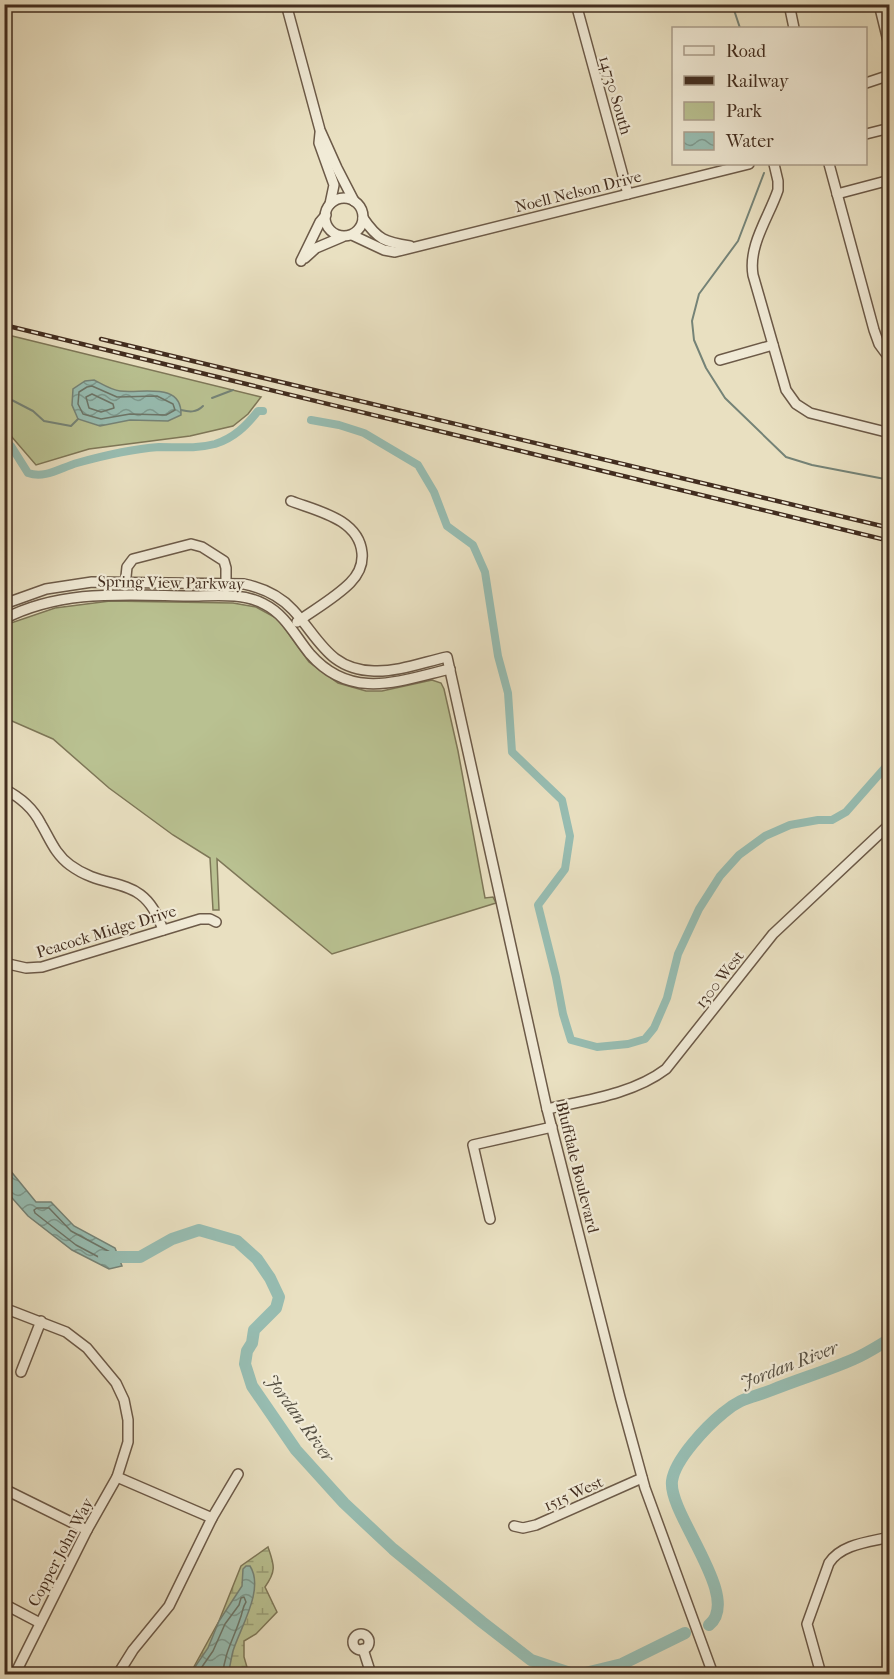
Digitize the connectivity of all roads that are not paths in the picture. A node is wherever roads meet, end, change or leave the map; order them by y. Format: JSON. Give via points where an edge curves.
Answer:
{"nodes":[{"id":1,"x":286,"y":4,"type":"edge"},
{"id":2,"x":576,"y":4,"type":"edge"},
{"id":3,"x":789,"y":4,"type":"edge"},
{"id":4,"x":879,"y":4,"type":"edge"},
{"id":5,"x":794,"y":27,"type":"edge"},
{"id":6,"x":890,"y":49,"type":"edge"},
{"id":7,"x":890,"y":75,"type":"edge"},
{"id":8,"x":867,"y":83,"type":"edge"},
{"id":9,"x":890,"y":128,"type":"edge"},
{"id":10,"x":320,"y":130,"type":"junction"},
{"id":11,"x":867,"y":134,"type":"edge"},
{"id":12,"x":745,"y":165,"type":"edge"},
{"id":13,"x":774,"y":165,"type":"edge"},
{"id":14,"x":829,"y":165,"type":"edge"},
{"id":15,"x":890,"y":180,"type":"edge"},
{"id":16,"x":628,"y":194,"type":"junction"},
{"id":17,"x":837,"y":194,"type":"junction"},
{"id":18,"x":354,"y":201,"type":"junction"},
{"id":19,"x":330,"y":204,"type":"junction"},
{"id":20,"x":326,"y":215,"type":"junction"},
{"id":21,"x":363,"y":218,"type":"junction"},
{"id":22,"x":347,"y":236,"type":"junction"},
{"id":23,"x":415,"y":247,"type":"junction"},
{"id":24,"x":773,"y":345,"type":"junction"},
{"id":25,"x":890,"y":359,"type":"edge"},
{"id":26,"x":720,"y":360,"type":"dead end"},
{"id":27,"x":890,"y":433,"type":"edge"},
{"id":28,"x":291,"y":501,"type":"dead end"},
{"id":29,"x":126,"y":581,"type":"junction"},
{"id":30,"x":226,"y":583,"type":"junction"},
{"id":31,"x":125,"y":595,"type":"junction"},
{"id":32,"x":225,"y":596,"type":"junction"},
{"id":33,"x":4,"y":604,"type":"edge"},
{"id":34,"x":5,"y":617,"type":"edge"},
{"id":35,"x":301,"y":619,"type":"junction"},
{"id":36,"x":290,"y":627,"type":"junction"},
{"id":37,"x":447,"y":657,"type":"joint"},
{"id":38,"x":450,"y":669,"type":"junction"},
{"id":39,"x":4,"y":789,"type":"edge"},
{"id":40,"x":890,"y":824,"type":"edge"},
{"id":41,"x":216,"y":922,"type":"dead end"},
{"id":42,"x":163,"y":930,"type":"junction"},
{"id":43,"x":4,"y":963,"type":"edge"},
{"id":44,"x":547,"y":1109,"type":"junction"},
{"id":45,"x":552,"y":1127,"type":"junction"},
{"id":46,"x":490,"y":1220,"type":"dead end"},
{"id":47,"x":4,"y":1308,"type":"edge"},
{"id":48,"x":41,"y":1321,"type":"junction"},
{"id":49,"x":21,"y":1372,"type":"dead end"},
{"id":50,"x":238,"y":1474,"type":"dead end"},
{"id":51,"x":117,"y":1477,"type":"junction"},
{"id":52,"x":642,"y":1478,"type":"junction"},
{"id":53,"x":4,"y":1489,"type":"edge"},
{"id":54,"x":212,"y":1518,"type":"junction"},
{"id":55,"x":514,"y":1526,"type":"dead end"},
{"id":56,"x":87,"y":1530,"type":"junction"},
{"id":57,"x":890,"y":1537,"type":"edge"},
{"id":58,"x":4,"y":1604,"type":"edge"},
{"id":59,"x":40,"y":1623,"type":"junction"},
{"id":60,"x":363,"y":1649,"type":"dead end"},
{"id":61,"x":15,"y":1674,"type":"edge"},
{"id":62,"x":118,"y":1674,"type":"edge"},
{"id":63,"x":371,"y":1674,"type":"edge"},
{"id":64,"x":713,"y":1674,"type":"edge"},
{"id":65,"x":821,"y":1674,"type":"edge"}],
"edges":[{"from":1,"to":10,"type":"street"},
{"from":2,"to":16,"type":"street","name":"14730 South"},
{"from":3,"to":5,"type":"street"},
{"from":4,"to":6,"type":"street"},
{"from":7,"to":8,"type":"street"},
{"from":9,"to":11,"type":"street"},
{"from":10,"to":18,"type":"street"},
{"from":10,"to":19,"type":"street","via":[[319,143],[334,185]]},
{"from":12,"to":16,"type":"street","name":"Noell Nelson Drive"},
{"from":13,"to":24,"type":"street","via":[[778,190],[752,262]]},
{"from":14,"to":17,"type":"street"},
{"from":15,"to":17,"type":"street"},
{"from":16,"to":23,"type":"street","name":"Noell Nelson Drive"},
{"from":17,"to":25,"type":"street","via":[[874,330]]},
{"from":18,"to":19,"type":"street","via":[[342,198]]},
{"from":18,"to":21,"type":"street"},
{"from":19,"to":20,"type":"street"},
{"from":20,"to":22,"type":"street","via":[[330,230]]},
{"from":20,"to":22,"type":"street","via":[[302,261],[316,248]]},
{"from":21,"to":22,"type":"street","via":[[361,227]]},
{"from":21,"to":23,"type":"street","name":"Noell Nelson Drive","via":[[381,240]]},
{"from":22,"to":23,"type":"street","name":"Noell Nelson Drive","via":[[395,252]]},
{"from":24,"to":26,"type":"street"},
{"from":24,"to":27,"type":"street","via":[[786,390],[799,407]]},
{"from":28,"to":35,"type":"street","via":[[347,525],[359,541],[362,555],[359,571],[350,584]]},
{"from":29,"to":30,"type":"street","name":"Spring View Parkway"},
{"from":29,"to":30,"type":"street","via":[[129,564],[135,558],[191,544],[224,561]]},
{"from":29,"to":31,"type":"street"},
{"from":29,"to":33,"type":"street","name":"Spring View Parkway","via":[[58,587]]},
{"from":30,"to":32,"type":"street"},
{"from":30,"to":35,"type":"street","name":"Spring View Parkway","via":[[271,593]]},
{"from":31,"to":32,"type":"street","name":"Spring View Parkway"},
{"from":31,"to":34,"type":"street","name":"Spring View Parkway","via":[[67,598]]},
{"from":32,"to":36,"type":"street","name":"Spring View Parkway","via":[[259,602],[279,614]]},
{"from":35,"to":36,"type":"street"},
{"from":35,"to":37,"type":"street","name":"Spring View Parkway","via":[[330,655],[359,669],[388,670]]},
{"from":36,"to":38,"type":"street","name":"Spring View Parkway","via":[[325,668],[357,683],[391,683]]},
{"from":37,"to":38,"type":"street","name":"Bluffdale Boulevard"},
{"from":38,"to":44,"type":"street","name":"Bluffdale Boulevard"},
{"from":39,"to":42,"type":"street","via":[[33,811],[53,847],[69,864],[88,875],[138,892],[155,910]]},
{"from":40,"to":44,"type":"street","name":"1300 West","via":[[773,934],[666,1069],[642,1084]]},
{"from":41,"to":42,"type":"street","name":"Peacock Midge Drive","via":[[205,918]]},
{"from":42,"to":43,"type":"street","name":"Peacock Midge Drive","via":[[42,967]]},
{"from":44,"to":45,"type":"street","name":"Bluffdale Boulevard"},
{"from":45,"to":46,"type":"street","via":[[472,1144]]},
{"from":45,"to":52,"type":"street","name":"Bluffdale Boulevard"},
{"from":47,"to":48,"type":"street"},
{"from":48,"to":49,"type":"street"},
{"from":48,"to":51,"type":"street","name":"Copper John Way","via":[[66,1332],[87,1348],[116,1383],[128,1420],[128,1442]]},
{"from":50,"to":54,"type":"street"},
{"from":51,"to":54,"type":"street"},
{"from":51,"to":56,"type":"street","name":"Copper John Way"},
{"from":52,"to":55,"type":"street","name":"1515 West","via":[[536,1526]]},
{"from":52,"to":64,"type":"street","name":"Bluffdale Boulevard"},
{"from":53,"to":56,"type":"street"},
{"from":54,"to":62,"type":"street","via":[[169,1606]]},
{"from":56,"to":59,"type":"street","name":"Copper John Way"},
{"from":57,"to":65,"type":"street","via":[[845,1549],[829,1563],[807,1624]]},
{"from":58,"to":59,"type":"street"},
{"from":59,"to":61,"type":"street","name":"Copper John Way"},
{"from":60,"to":63,"type":"street"}]}
